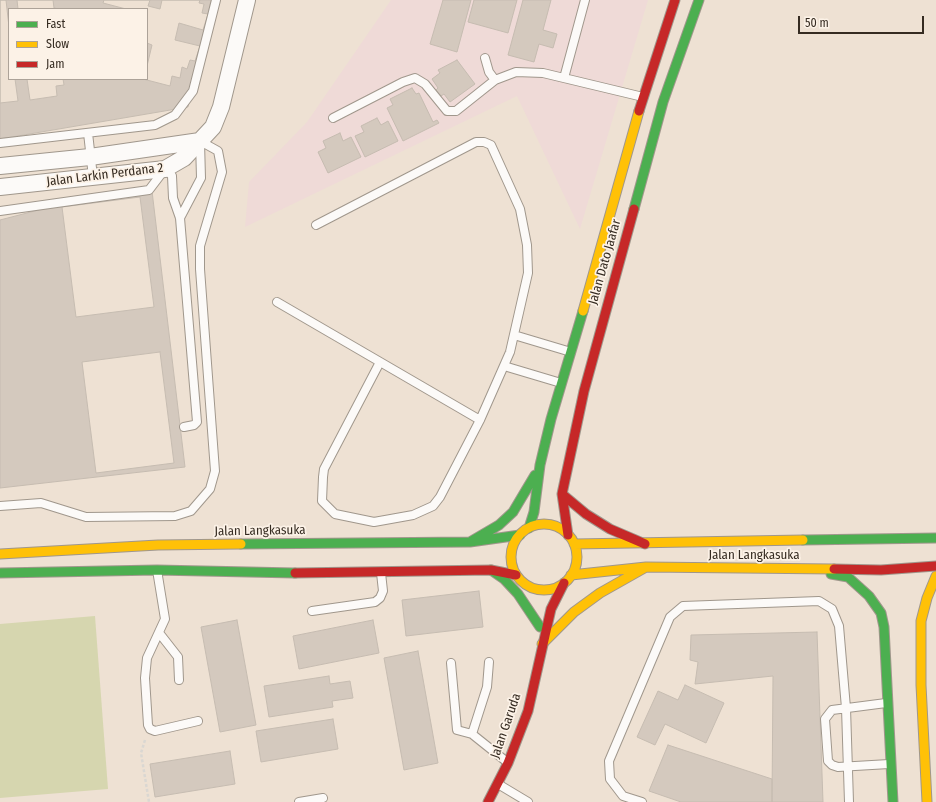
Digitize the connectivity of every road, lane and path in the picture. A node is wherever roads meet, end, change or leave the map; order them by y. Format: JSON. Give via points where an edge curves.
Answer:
{"nodes":[{"id":1,"x":216,"y":0,"type":"edge"},
{"id":2,"x":247,"y":0,"type":"edge"},
{"id":3,"x":585,"y":0,"type":"edge"},
{"id":4,"x":675,"y":0,"type":"edge"},
{"id":5,"x":699,"y":0,"type":"edge"},
{"id":6,"x":485,"y":58,"type":"dead end"},
{"id":7,"x":564,"y":78,"type":"junction"},
{"id":8,"x":495,"y":80,"type":"junction"},
{"id":9,"x":643,"y":97,"type":"junction"},
{"id":10,"x":333,"y":118,"type":"dead end"},
{"id":11,"x":88,"y":133,"type":"junction"},
{"id":12,"x":200,"y":141,"type":"junction"},
{"id":13,"x":0,"y":143,"type":"edge"},
{"id":14,"x":90,"y":157,"type":"junction"},
{"id":15,"x":0,"y":166,"type":"edge"},
{"id":16,"x":165,"y":169,"type":"junction"},
{"id":17,"x":93,"y":177,"type":"junction"},
{"id":18,"x":0,"y":187,"type":"edge"},
{"id":19,"x":0,"y":211,"type":"edge"},
{"id":20,"x":180,"y":218,"type":"junction"},
{"id":21,"x":316,"y":224,"type":"dead end"},
{"id":22,"x":277,"y":302,"type":"dead end"},
{"id":23,"x":514,"y":335,"type":"junction"},
{"id":24,"x":572,"y":352,"type":"junction"},
{"id":25,"x":380,"y":362,"type":"junction"},
{"id":26,"x":504,"y":366,"type":"junction"},
{"id":27,"x":562,"y":383,"type":"junction"},
{"id":28,"x":480,"y":420,"type":"junction"},
{"id":29,"x":184,"y":426,"type":"dead end"},
{"id":30,"x":540,"y":465,"type":"junction"},
{"id":31,"x":562,"y":494,"type":"junction"},
{"id":32,"x":0,"y":506,"type":"edge"},
{"id":33,"x":529,"y":528,"type":"junction"},
{"id":34,"x":520,"y":535,"type":"junction"},
{"id":35,"x":568,"y":535,"type":"junction"},
{"id":36,"x":936,"y":538,"type":"edge"},
{"id":37,"x":470,"y":542,"type":"junction"},
{"id":38,"x":574,"y":544,"type":"junction"},
{"id":39,"x":645,"y":544,"type":"junction"},
{"id":40,"x":0,"y":554,"type":"edge"},
{"id":41,"x":936,"y":566,"type":"edge"},
{"id":42,"x":646,"y":567,"type":"junction"},
{"id":43,"x":798,"y":568,"type":"junction"},
{"id":44,"x":157,"y":570,"type":"junction"},
{"id":45,"x":491,"y":570,"type":"junction"},
{"id":46,"x":381,"y":572,"type":"junction"},
{"id":47,"x":0,"y":573,"type":"edge"},
{"id":48,"x":516,"y":575,"type":"junction"},
{"id":49,"x":571,"y":575,"type":"junction"},
{"id":50,"x":936,"y":576,"type":"edge"},
{"id":51,"x":524,"y":583,"type":"junction"},
{"id":52,"x":564,"y":583,"type":"junction"},
{"id":53,"x":312,"y":611,"type":"dead end"},
{"id":54,"x":540,"y":628,"type":"junction"},
{"id":55,"x":160,"y":634,"type":"junction"},
{"id":56,"x":542,"y":644,"type":"junction"},
{"id":57,"x":539,"y":655,"type":"junction"},
{"id":58,"x":489,"y":662,"type":"dead end"},
{"id":59,"x":451,"y":663,"type":"dead end"},
{"id":60,"x":179,"y":680,"type":"dead end"},
{"id":61,"x":887,"y":703,"type":"junction"},
{"id":62,"x":846,"y":708,"type":"junction"},
{"id":63,"x":198,"y":721,"type":"dead end"},
{"id":64,"x":150,"y":729,"type":"junction"},
{"id":65,"x":472,"y":734,"type":"junction"},
{"id":66,"x":508,"y":763,"type":"junction"},
{"id":67,"x":890,"y":764,"type":"junction"},
{"id":68,"x":848,"y":766,"type":"junction"},
{"id":69,"x":497,"y":784,"type":"junction"},
{"id":70,"x":323,"y":798,"type":"dead end"},
{"id":71,"x":149,"y":802,"type":"edge"},
{"id":72,"x":299,"y":802,"type":"edge"},
{"id":73,"x":488,"y":802,"type":"edge"},
{"id":74,"x":528,"y":802,"type":"edge"},
{"id":75,"x":642,"y":802,"type":"edge"},
{"id":76,"x":849,"y":802,"type":"edge"},
{"id":77,"x":893,"y":802,"type":"edge"},
{"id":78,"x":927,"y":802,"type":"edge"}],
"edges":[{"from":1,"to":11,"type":"lane","via":[[194,92],[175,115],[155,125]]},
{"from":2,"to":12,"type":"street","name":"Jalan Larkin Perdana 2","via":[[221,107],[213,127]]},
{"from":3,"to":7,"type":"lane"},
{"from":4,"to":9,"type":"main road","name":"Jalan Dato Jaafar"},
{"from":5,"to":31,"type":"main road","name":"Jalan Dato Jaafar","via":[[663,102],[584,391]]},
{"from":6,"to":8,"type":"lane","via":[[489,72]]},
{"from":7,"to":8,"type":"lane","via":[[543,73],[516,72]]},
{"from":7,"to":9,"type":"lane"},
{"from":8,"to":10,"type":"lane","via":[[456,111],[447,111],[425,84],[415,78]]},
{"from":9,"to":24,"type":"main road","name":"Jalan Dato Jaafar"},
{"from":11,"to":13,"type":"lane"},
{"from":11,"to":14,"type":"lane"},
{"from":12,"to":14,"type":"street","name":"Jalan Larkin Perdana 2"},
{"from":12,"to":16,"type":"street","name":"Jalan Larkin Perdana 2","via":[[184,158]]},
{"from":12,"to":20,"type":"lane","via":[[201,178]]},
{"from":12,"to":32,"type":"lane","via":[[218,152],[222,172],[200,246],[215,471],[210,489],[191,511],[175,516],[86,518],[41,503]]},
{"from":14,"to":15,"type":"street","name":"Jalan Larkin Perdana 2"},
{"from":14,"to":17,"type":"lane"},
{"from":16,"to":17,"type":"street","name":"Jalan Larkin Perdana 2"},
{"from":16,"to":19,"type":"lane","via":[[149,190]]},
{"from":16,"to":20,"type":"lane","via":[[172,176],[173,198]]},
{"from":17,"to":18,"type":"street","name":"Jalan Larkin Perdana 2"},
{"from":20,"to":29,"type":"lane","via":[[197,422]]},
{"from":21,"to":23,"type":"lane","via":[[476,142],[491,145],[520,209],[527,245],[528,274]]},
{"from":22,"to":25,"type":"lane"},
{"from":23,"to":24,"type":"lane"},
{"from":23,"to":26,"type":"lane"},
{"from":24,"to":27,"type":"main road","name":"Jalan Dato Jaafar"},
{"from":25,"to":28,"type":"lane"},
{"from":25,"to":28,"type":"lane","via":[[324,469],[322,501],[335,514],[374,522],[414,515],[433,506]]},
{"from":26,"to":27,"type":"lane"},
{"from":26,"to":28,"type":"lane"},
{"from":27,"to":30,"type":"main road","name":"Jalan Dato Jaafar"},
{"from":30,"to":33,"type":"main road","name":"Jalan Dato Jaafar","via":[[534,512]]},
{"from":30,"to":37,"type":"main road","via":[[513,512],[499,525]]},
{"from":31,"to":35,"type":"main road","name":"Jalan Dato Jaafar"},
{"from":31,"to":39,"type":"main road","via":[[586,514],[610,529]]},
{"from":33,"to":34,"type":"main road"},
{"from":33,"to":35,"type":"main road","via":[[550,525],[560,528]]},
{"from":34,"to":37,"type":"main road","name":"Jalan Langkasuka"},
{"from":34,"to":48,"type":"main road","via":[[511,555]]},
{"from":35,"to":38,"type":"main road"},
{"from":36,"to":39,"type":"main road"},
{"from":37,"to":40,"type":"main road","name":"Jalan Langkasuka","via":[[158,545]]},
{"from":38,"to":39,"type":"main road"},
{"from":38,"to":49,"type":"main road","via":[[576,566]]},
{"from":41,"to":43,"type":"main road","name":"Jalan Langkasuka","via":[[881,570]]},
{"from":42,"to":43,"type":"main road","name":"Jalan Langkasuka"},
{"from":42,"to":49,"type":"main road","name":"Jalan Langkasuka"},
{"from":42,"to":56,"type":"main road","via":[[600,593],[574,612]]},
{"from":43,"to":61,"type":"main road","via":[[848,577],[869,596],[881,613],[884,627]]},
{"from":44,"to":46,"type":"main road"},
{"from":44,"to":47,"type":"main road"},
{"from":44,"to":55,"type":"lane","via":[[165,619]]},
{"from":45,"to":46,"type":"main road"},
{"from":45,"to":48,"type":"main road"},
{"from":45,"to":54,"type":"main road","via":[[504,578],[518,594]]},
{"from":46,"to":53,"type":"lane","via":[[383,591],[375,602]]},
{"from":48,"to":51,"type":"main road"},
{"from":49,"to":52,"type":"main road"},
{"from":50,"to":78,"type":"main road","via":[[926,598],[922,621],[921,685]]},
{"from":51,"to":52,"type":"main road","via":[[544,590]]},
{"from":51,"to":54,"type":"main road","name":"Jalan Garuda","via":[[537,612]]},
{"from":52,"to":56,"type":"main road","name":"Jalan Garuda","via":[[551,609]]},
{"from":54,"to":57,"type":"main road","name":"Jalan Garuda"},
{"from":55,"to":60,"type":"lane","via":[[178,657]]},
{"from":55,"to":64,"type":"lane","via":[[147,658],[145,678]]},
{"from":56,"to":57,"type":"main road","name":"Jalan Garuda"},
{"from":57,"to":66,"type":"main road","name":"Jalan Garuda","via":[[528,711]]},
{"from":58,"to":65,"type":"lane","via":[[487,687]]},
{"from":59,"to":65,"type":"lane","via":[[457,730]]},
{"from":61,"to":62,"type":"lane"},
{"from":61,"to":67,"type":"main road"},
{"from":62,"to":68,"type":"lane"},
{"from":62,"to":68,"type":"lane","via":[[832,710],[825,719],[828,761],[838,767]]},
{"from":62,"to":75,"type":"lane","via":[[839,626],[832,609],[819,601],[683,606],[670,617],[609,761],[610,779],[623,796]]},
{"from":63,"to":64,"type":"lane","via":[[155,731]]},
{"from":64,"to":71,"type":"path","via":[[141,753]]},
{"from":65,"to":66,"type":"lane"},
{"from":66,"to":69,"type":"main road","name":"Jalan Garuda"},
{"from":67,"to":68,"type":"lane"},
{"from":67,"to":77,"type":"main road"},
{"from":68,"to":76,"type":"lane"},
{"from":69,"to":73,"type":"main road","name":"Jalan Garuda"},
{"from":69,"to":74,"type":"lane"},
{"from":70,"to":72,"type":"lane"}]}
